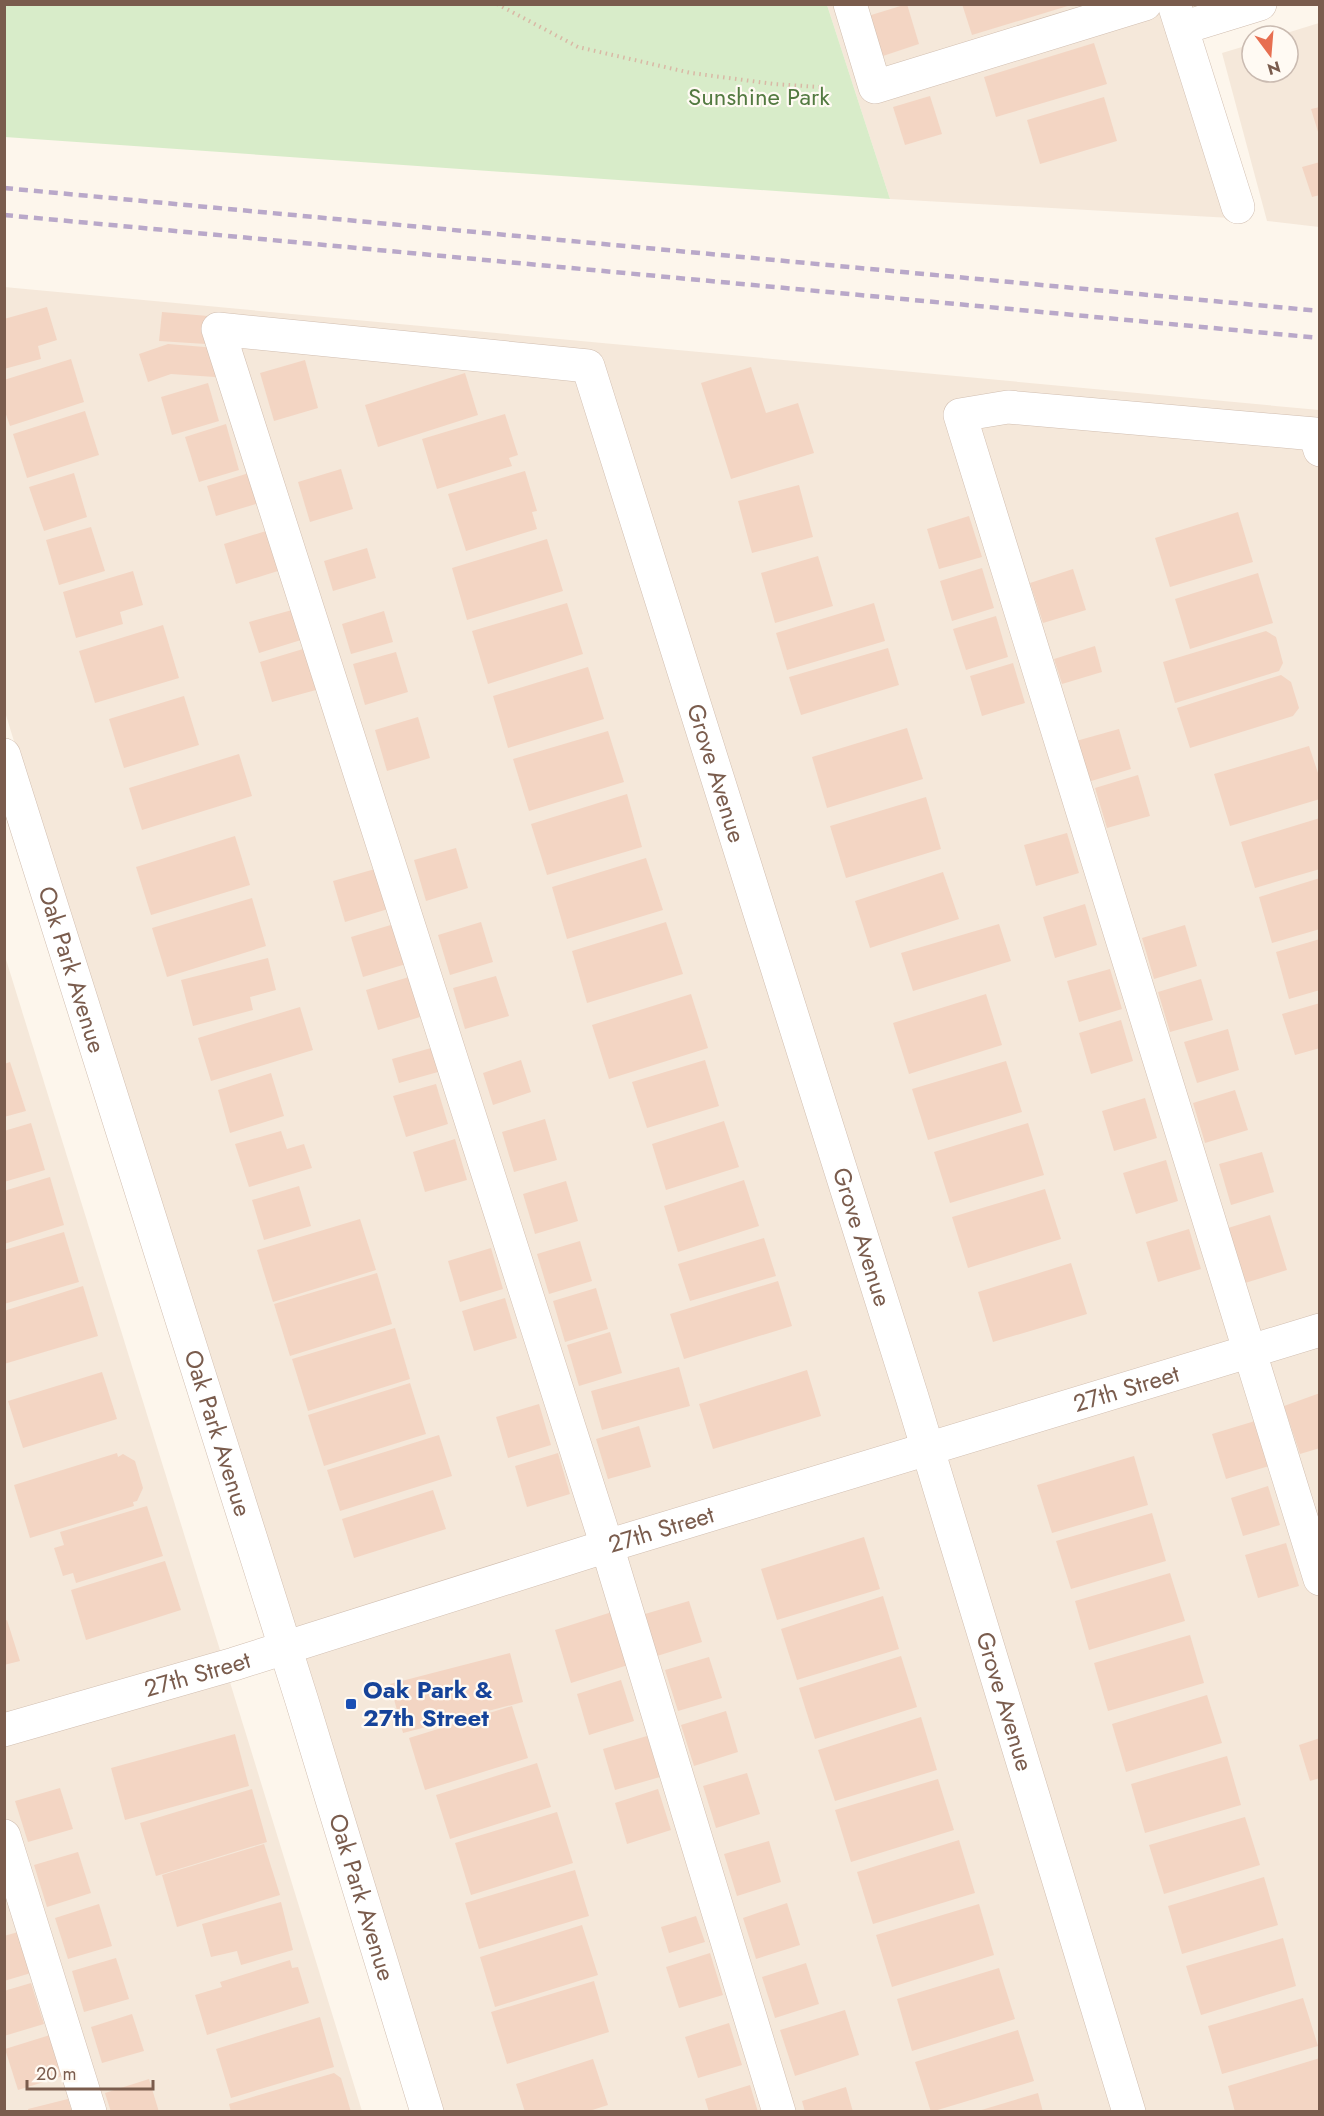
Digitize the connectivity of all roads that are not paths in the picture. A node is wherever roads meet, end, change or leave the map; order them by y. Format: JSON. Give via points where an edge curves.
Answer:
{"nodes":[{"id":1,"x":849,"y":4,"type":"edge"},
{"id":2,"x":1145,"y":4,"type":"edge"},
{"id":3,"x":1260,"y":4,"type":"edge"},
{"id":4,"x":1178,"y":16,"type":"edge"},
{"id":5,"x":1238,"y":207,"type":"dead end"},
{"id":6,"x":1317,"y":442,"type":"edge"},
{"id":7,"x":4,"y":755,"type":"edge"},
{"id":8,"x":1320,"y":1330,"type":"edge"},
{"id":9,"x":1249,"y":1352,"type":"junction"},
{"id":10,"x":927,"y":1449,"type":"junction"},
{"id":11,"x":607,"y":1546,"type":"junction"},
{"id":12,"x":1320,"y":1579,"type":"edge"},
{"id":13,"x":284,"y":1646,"type":"junction"},
{"id":14,"x":4,"y":1731,"type":"edge"},
{"id":15,"x":4,"y":1836,"type":"edge"},
{"id":16,"x":90,"y":2112,"type":"edge"},
{"id":17,"x":427,"y":2112,"type":"edge"},
{"id":18,"x":779,"y":2112,"type":"edge"},
{"id":19,"x":1129,"y":2112,"type":"edge"}],
"edges":[{"from":1,"to":2,"type":"street","via":[[875,87]]},
{"from":3,"to":4,"type":"street"},
{"from":4,"to":5,"type":"street"},
{"from":6,"to":9,"type":"street","via":[[1008,406],[960,415]]},
{"from":7,"to":13,"type":"street","name":"Oak Park Avenue"},
{"from":8,"to":9,"type":"street","name":"27th Street"},
{"from":9,"to":10,"type":"street","name":"27th Street"},
{"from":9,"to":12,"type":"street"},
{"from":10,"to":11,"type":"street","name":"27th Street"},
{"from":10,"to":11,"type":"street","name":"Grove Avenue","via":[[588,366],[218,329]]},
{"from":10,"to":19,"type":"street","name":"Grove Avenue"},
{"from":11,"to":13,"type":"street","name":"27th Street"},
{"from":11,"to":18,"type":"street"},
{"from":13,"to":14,"type":"street","name":"27th Street"},
{"from":13,"to":17,"type":"street","name":"Oak Park Avenue"},
{"from":15,"to":16,"type":"street"}]}
